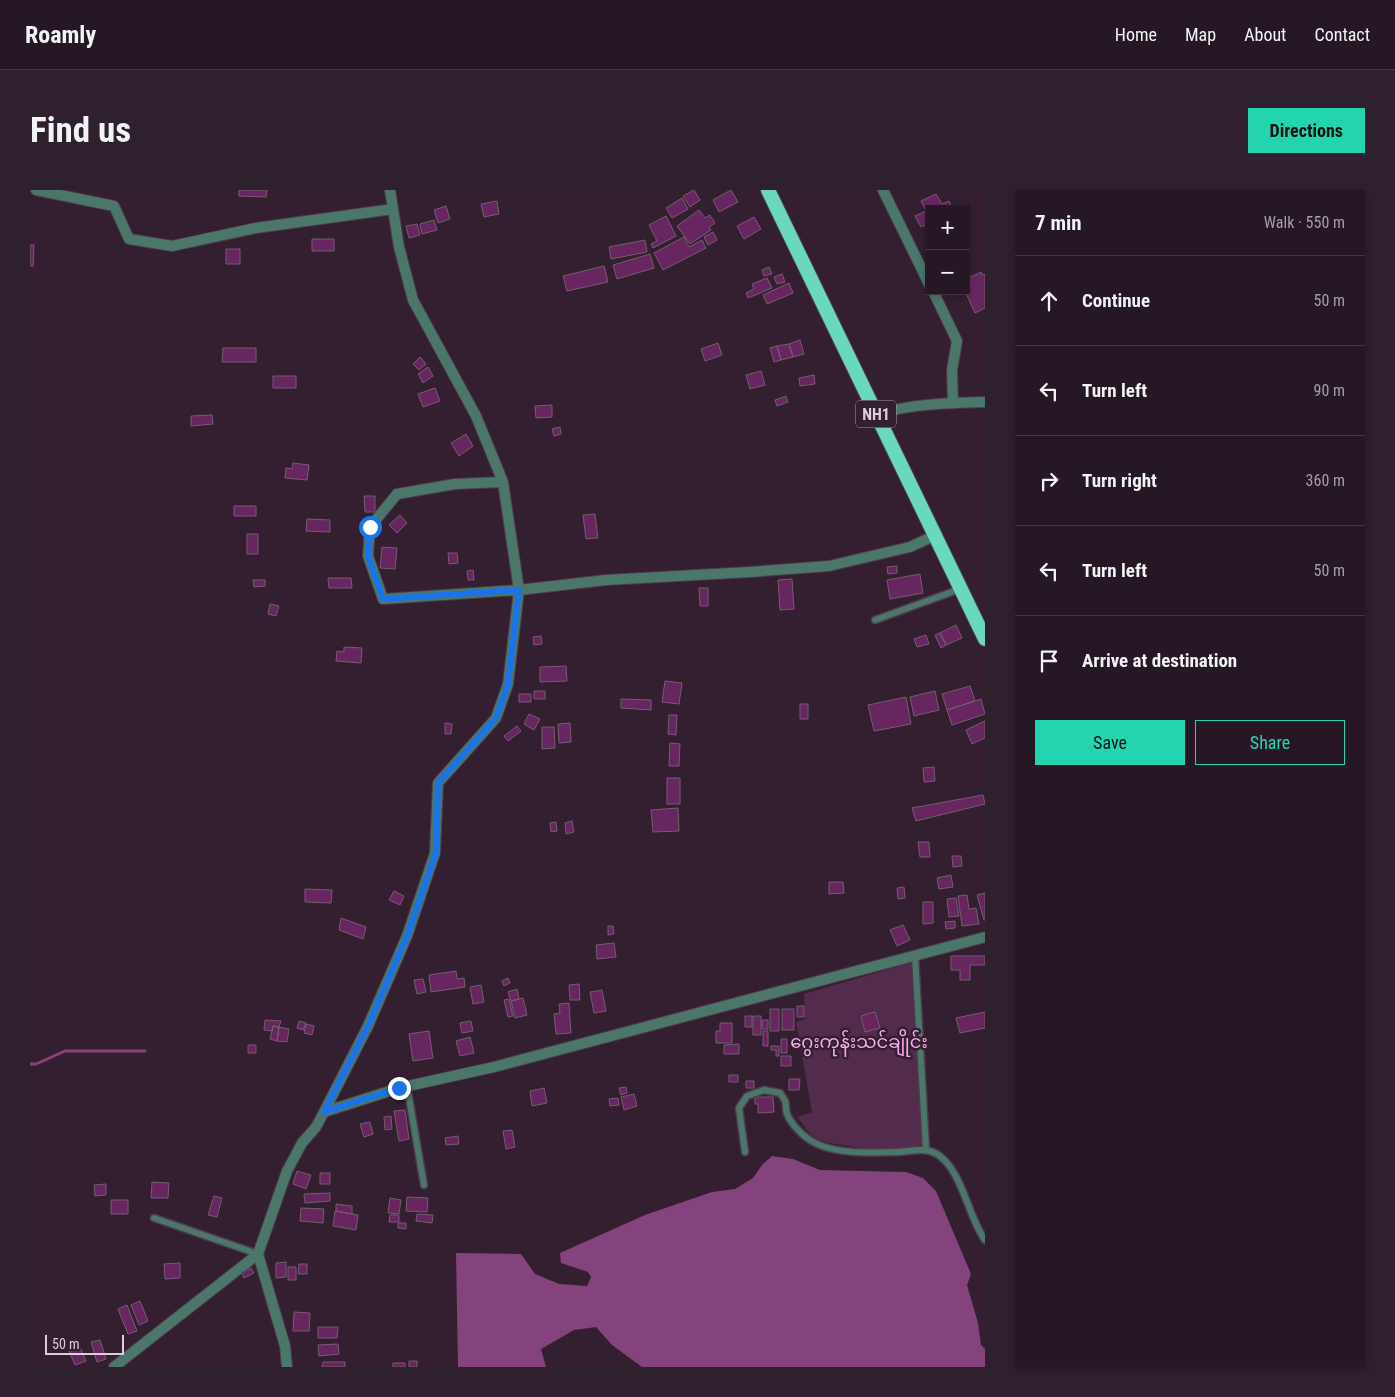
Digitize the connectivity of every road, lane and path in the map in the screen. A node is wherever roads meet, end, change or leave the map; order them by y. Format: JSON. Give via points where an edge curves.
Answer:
{"nodes":[{"id":1,"x":36,"y":190,"type":"edge"},
{"id":2,"x":390,"y":190,"type":"edge"},
{"id":3,"x":768,"y":190,"type":"edge"},
{"id":4,"x":883,"y":190,"type":"edge"},
{"id":5,"x":393,"y":209,"type":"junction"},
{"id":6,"x":925,"y":276,"type":"edge"},
{"id":7,"x":934,"y":295,"type":"edge"},
{"id":8,"x":985,"y":402,"type":"edge"},
{"id":9,"x":953,"y":403,"type":"junction"},
{"id":10,"x":876,"y":414,"type":"junction"},
{"id":11,"x":503,"y":482,"type":"junction"},
{"id":12,"x":936,"y":535,"type":"junction"},
{"id":13,"x":961,"y":588,"type":"junction"},
{"id":14,"x":519,"y":590,"type":"junction"},
{"id":15,"x":875,"y":620,"type":"dead end"},
{"id":16,"x":985,"y":638,"type":"edge"},
{"id":17,"x":985,"y":937,"type":"edge"},
{"id":18,"x":915,"y":956,"type":"junction"},
{"id":19,"x":407,"y":1086,"type":"junction"},
{"id":20,"x":324,"y":1112,"type":"junction"},
{"id":21,"x":926,"y":1149,"type":"junction"},
{"id":22,"x":745,"y":1152,"type":"dead end"},
{"id":23,"x":424,"y":1185,"type":"dead end"},
{"id":24,"x":154,"y":1218,"type":"dead end"},
{"id":25,"x":985,"y":1240,"type":"edge"},
{"id":26,"x":258,"y":1254,"type":"junction"},
{"id":27,"x":114,"y":1367,"type":"edge"},
{"id":28,"x":287,"y":1367,"type":"edge"}],
"edges":[{"from":1,"to":5,"type":"street","via":[[114,206],[129,239],[172,246],[256,228]]},
{"from":2,"to":5,"type":"street"},
{"from":3,"to":10,"type":"highway","number":"NH1"},
{"from":4,"to":6,"type":"street"},
{"from":5,"to":11,"type":"street","via":[[398,247],[414,300],[476,416]]},
{"from":7,"to":9,"type":"street","via":[[957,341],[952,370]]},
{"from":8,"to":9,"type":"street"},
{"from":9,"to":10,"type":"street","via":[[904,407]]},
{"from":10,"to":12,"type":"highway","number":"NH1"},
{"from":11,"to":14,"type":"street"},
{"from":11,"to":14,"type":"street","via":[[455,484],[397,494],[370,527],[368,556],[383,599]]},
{"from":12,"to":13,"type":"highway","number":"NH1"},
{"from":12,"to":14,"type":"street","via":[[910,547],[829,566],[606,580]]},
{"from":13,"to":15,"type":"lane"},
{"from":13,"to":16,"type":"highway","number":"NH1"},
{"from":14,"to":20,"type":"street","via":[[508,684],[496,718],[438,783],[436,853],[407,936],[368,1026]]},
{"from":17,"to":18,"type":"street"},
{"from":18,"to":19,"type":"street"},
{"from":18,"to":21,"type":"lane"},
{"from":19,"to":20,"type":"street"},
{"from":19,"to":23,"type":"lane"},
{"from":20,"to":26,"type":"street","via":[[287,1171]]},
{"from":21,"to":22,"type":"lane","via":[[865,1152],[821,1147],[796,1126],[787,1114],[786,1102],[780,1093],[764,1090],[747,1096],[739,1108]]},
{"from":21,"to":25,"type":"lane","via":[[938,1155],[956,1175],[977,1229]]},
{"from":24,"to":26,"type":"lane"},
{"from":26,"to":27,"type":"street"},
{"from":26,"to":28,"type":"street","via":[[285,1346]]}]}
